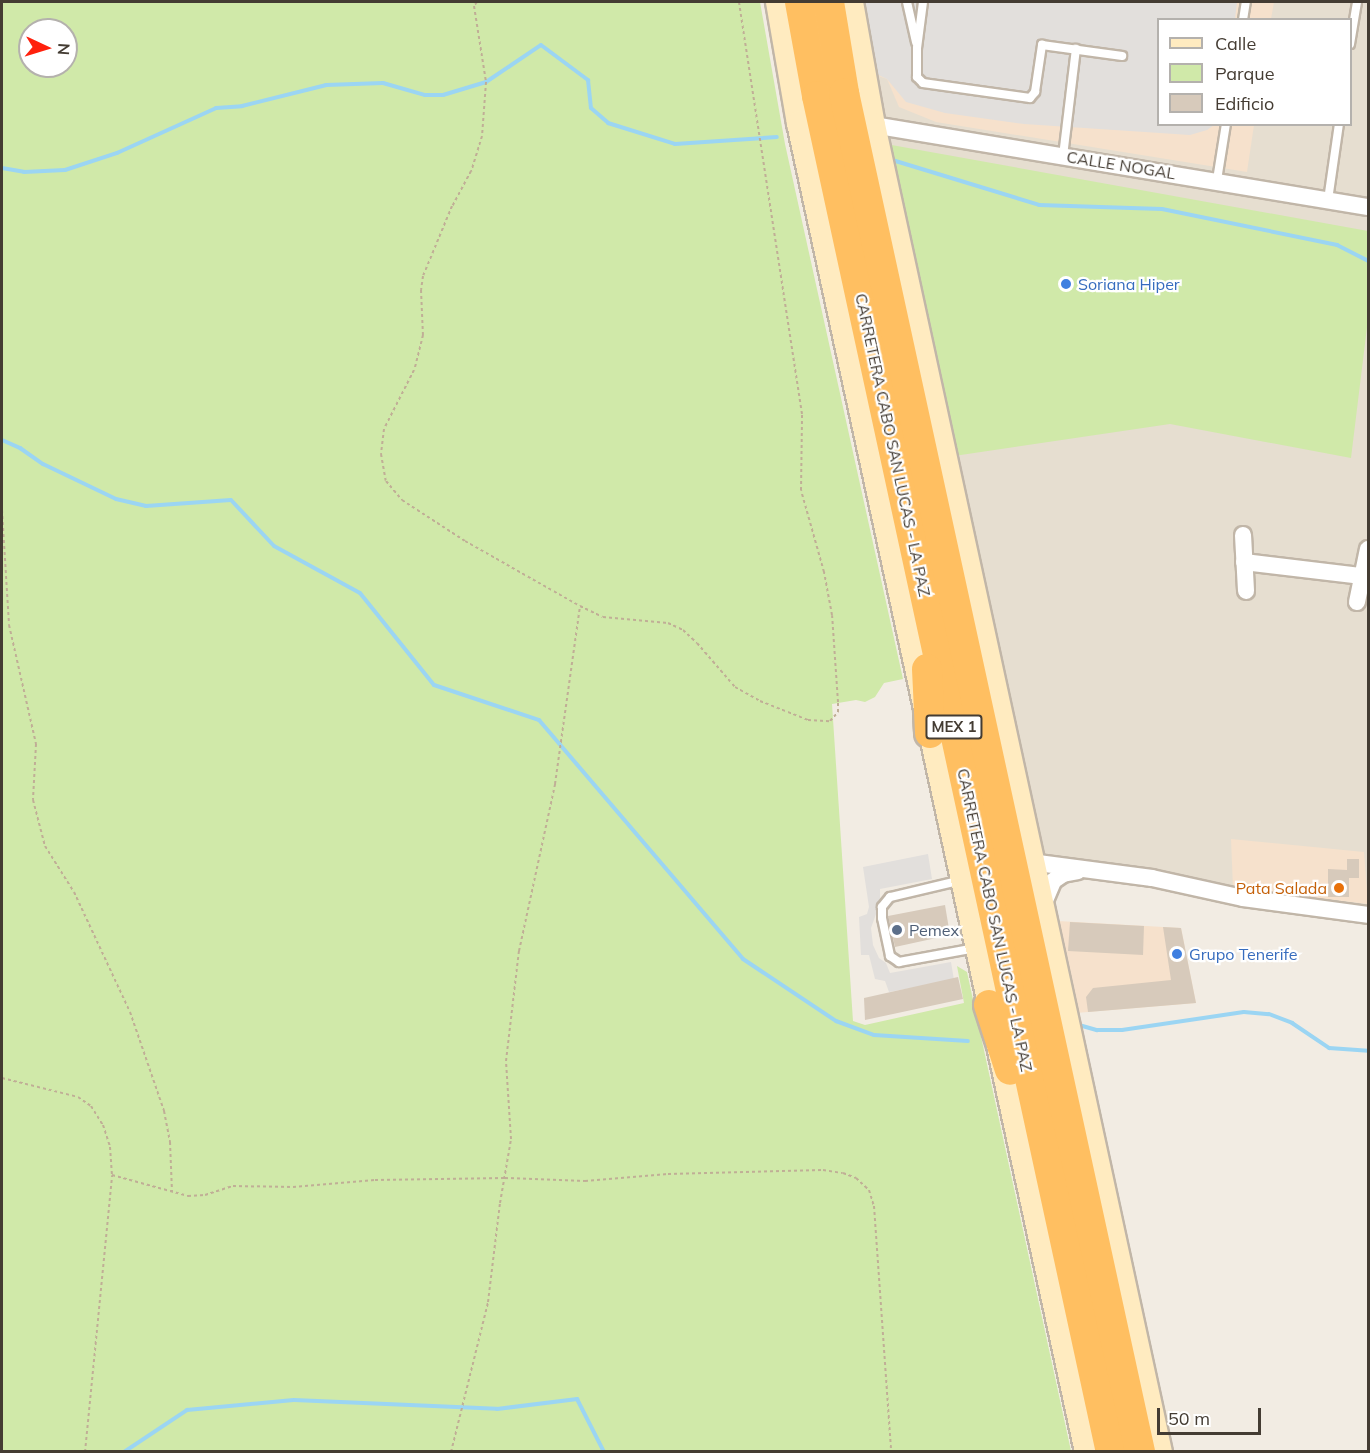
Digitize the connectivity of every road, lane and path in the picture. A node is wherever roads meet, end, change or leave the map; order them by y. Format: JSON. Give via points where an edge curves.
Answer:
{"nodes":[{"id":1,"x":477,"y":2,"type":"edge"},
{"id":2,"x":739,"y":2,"type":"edge"},
{"id":3,"x":778,"y":2,"type":"edge"},
{"id":4,"x":800,"y":2,"type":"edge"},
{"id":5,"x":829,"y":2,"type":"edge"},
{"id":6,"x":851,"y":2,"type":"edge"},
{"id":7,"x":907,"y":2,"type":"edge"},
{"id":8,"x":923,"y":2,"type":"edge"},
{"id":9,"x":1246,"y":2,"type":"edge"},
{"id":10,"x":1357,"y":2,"type":"edge"},
{"id":11,"x":1243,"y":18,"type":"edge"},
{"id":12,"x":1352,"y":32,"type":"edge"},
{"id":13,"x":917,"y":48,"type":"junction"},
{"id":14,"x":1076,"y":50,"type":"junction"},
{"id":15,"x":1122,"y":56,"type":"dead end"},
{"id":16,"x":873,"y":125,"type":"junction"},
{"id":17,"x":1226,"y":126,"type":"edge"},
{"id":18,"x":1339,"y":126,"type":"edge"},
{"id":19,"x":1063,"y":156,"type":"junction"},
{"id":20,"x":1217,"y":180,"type":"junction"},
{"id":21,"x":1328,"y":200,"type":"junction"},
{"id":22,"x":1368,"y":207,"type":"edge"},
{"id":23,"x":900,"y":354,"type":"junction"},
{"id":24,"x":2,"y":510,"type":"edge"},
{"id":25,"x":1243,"y":535,"type":"dead end"},
{"id":26,"x":916,"y":548,"type":"junction"},
{"id":27,"x":1368,"y":549,"type":"edge"},
{"id":28,"x":1244,"y":562,"type":"junction"},
{"id":29,"x":1362,"y":576,"type":"junction"},
{"id":30,"x":1246,"y":591,"type":"dead end"},
{"id":31,"x":1358,"y":602,"type":"dead end"},
{"id":32,"x":580,"y":606,"type":"junction"},
{"id":33,"x":977,"y":613,"type":"junction"},
{"id":34,"x":930,"y":734,"type":"junction"},
{"id":35,"x":1030,"y":855,"type":"junction"},
{"id":36,"x":1088,"y":870,"type":"junction"},
{"id":37,"x":963,"y":880,"type":"junction"},
{"id":38,"x":1042,"y":909,"type":"junction"},
{"id":39,"x":1368,"y":915,"type":"edge"},
{"id":40,"x":977,"y":948,"type":"junction"},
{"id":41,"x":989,"y":1005,"type":"junction"},
{"id":42,"x":2,"y":1078,"type":"edge"},
{"id":43,"x":112,"y":1175,"type":"junction"},
{"id":44,"x":505,"y":1178,"type":"junction"},
{"id":45,"x":172,"y":1192,"type":"junction"},
{"id":46,"x":1109,"y":1215,"type":"junction"},
{"id":47,"x":1066,"y":1245,"type":"junction"},
{"id":48,"x":1122,"y":1372,"type":"junction"},
{"id":49,"x":86,"y":1452,"type":"edge"},
{"id":50,"x":451,"y":1452,"type":"edge"},
{"id":51,"x":891,"y":1452,"type":"edge"},
{"id":52,"x":1087,"y":1452,"type":"edge"},
{"id":53,"x":1112,"y":1452,"type":"edge"},
{"id":54,"x":1140,"y":1452,"type":"edge"},
{"id":55,"x":1160,"y":1452,"type":"edge"}],
"edges":[{"from":1,"to":32,"type":"path","via":[[474,6],[486,82],[482,136],[471,171],[423,276],[423,335],[414,370],[384,429],[382,468],[391,490],[402,500]]},
{"from":2,"to":32,"type":"path","via":[[802,414],[801,490],[829,596],[838,712],[830,721],[807,720],[760,701],[735,687],[683,630],[668,623],[603,617]]},
{"from":3,"to":34,"type":"main road","via":[[799,123]]},
{"from":4,"to":26,"type":"highway","name":"CARRETERA CABO SAN LUCAS - LA PAZ","number":"MEX 1"},
{"from":5,"to":23,"type":"highway","name":"CARRETERA CABO SAN LUCAS - LA PAZ","number":"MEX 1","via":[[844,93]]},
{"from":6,"to":16,"type":"main road"},
{"from":7,"to":13,"type":"lane"},
{"from":8,"to":13,"type":"lane"},
{"from":9,"to":11,"type":"lane"},
{"from":10,"to":12,"type":"lane"},
{"from":13,"to":14,"type":"lane","via":[[917,77],[923,83],[1030,98],[1035,92],[1042,45]]},
{"from":14,"to":15,"type":"lane"},
{"from":14,"to":19,"type":"lane"},
{"from":16,"to":19,"type":"street","name":"CALLE NOGAL"},
{"from":16,"to":33,"type":"main road"},
{"from":17,"to":20,"type":"lane"},
{"from":18,"to":21,"type":"lane"},
{"from":19,"to":20,"type":"street","name":"CALLE NOGAL"},
{"from":20,"to":21,"type":"street","name":"CALLE NOGAL"},
{"from":21,"to":22,"type":"street","name":"CALLE NOGAL"},
{"from":23,"to":33,"type":"highway","via":[[930,436]]},
{"from":23,"to":48,"type":"highway","name":"CARRETERA CABO SAN LUCAS - LA PAZ","number":"MEX 1"},
{"from":24,"to":45,"type":"path","via":[[9,625],[36,744],[33,800],[45,846],[74,892],[130,1012],[164,1111]]},
{"from":25,"to":28,"type":"street"},
{"from":26,"to":34,"type":"highway","via":[[915,595],[926,645]]},
{"from":26,"to":47,"type":"highway","name":"CARRETERA CABO SAN LUCAS - LA PAZ","number":"MEX 1"},
{"from":27,"to":29,"type":"street"},
{"from":28,"to":29,"type":"street"},
{"from":28,"to":30,"type":"street"},
{"from":29,"to":31,"type":"street"},
{"from":32,"to":44,"type":"path","via":[[555,784],[519,951],[506,1061],[511,1129]]},
{"from":33,"to":35,"type":"main road"},
{"from":34,"to":37,"type":"main road"},
{"from":35,"to":36,"type":"street","via":[[1036,862]]},
{"from":35,"to":38,"type":"main road"},
{"from":36,"to":38,"type":"street","via":[[1056,878],[1048,887]]},
{"from":36,"to":39,"type":"street","via":[[1152,879],[1231,897]]},
{"from":37,"to":40,"type":"main road"},
{"from":37,"to":40,"type":"lane","via":[[891,897],[882,907],[882,918],[890,956],[899,962]]},
{"from":38,"to":46,"type":"main road"},
{"from":40,"to":41,"type":"main road"},
{"from":41,"to":47,"type":"highway"},
{"from":41,"to":52,"type":"main road"},
{"from":42,"to":43,"type":"path","via":[[78,1097],[91,1106],[110,1147]]},
{"from":43,"to":45,"type":"path"},
{"from":43,"to":49,"type":"path"},
{"from":44,"to":45,"type":"path","via":[[233,1186],[197,1197]]},
{"from":44,"to":50,"type":"path","via":[[488,1302]]},
{"from":44,"to":51,"type":"path","via":[[585,1181],[668,1174],[823,1170],[856,1178],[869,1190],[874,1206]]},
{"from":46,"to":48,"type":"highway"},
{"from":46,"to":55,"type":"main road"},
{"from":47,"to":53,"type":"highway","name":"CARRETERA CABO SAN LUCAS - LA PAZ","number":"MEX 1"},
{"from":48,"to":54,"type":"highway","name":"CARRETERA CABO SAN LUCAS - LA PAZ","number":"MEX 1"}]}
